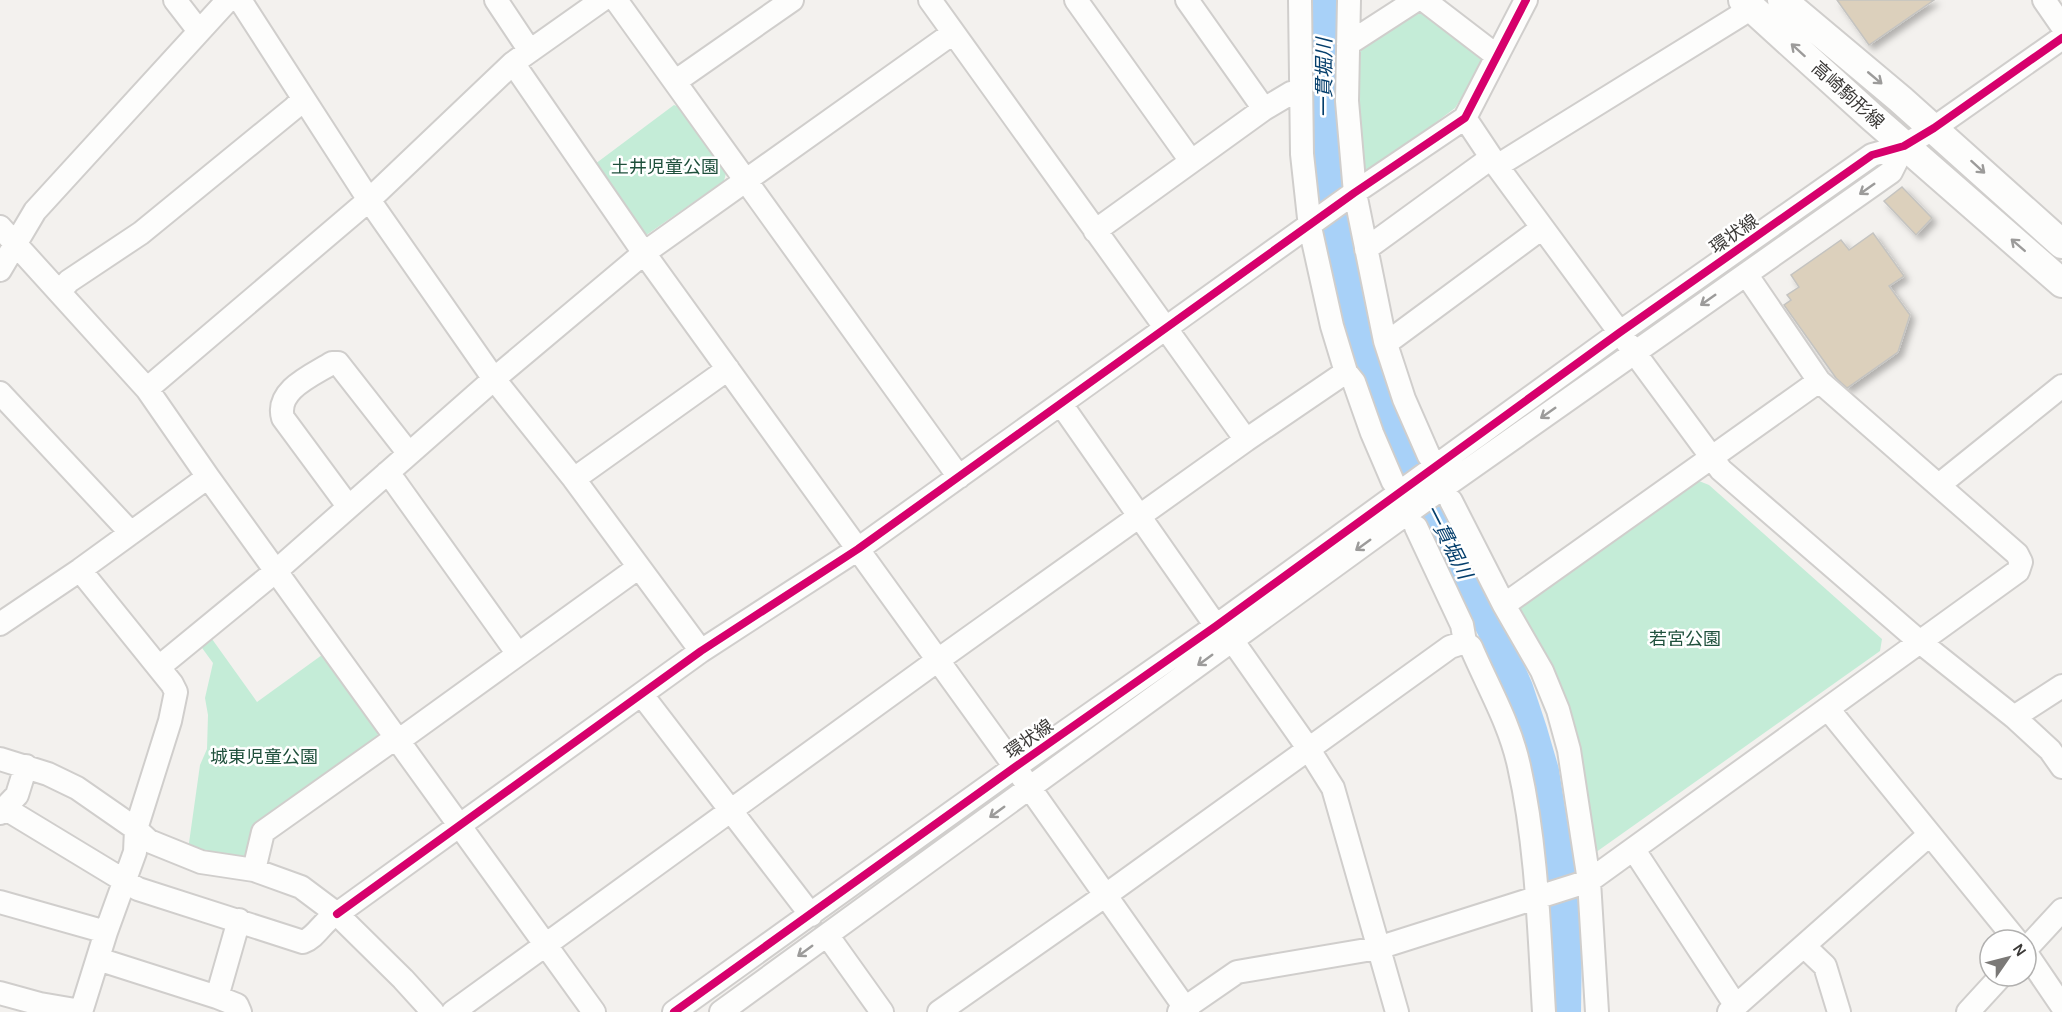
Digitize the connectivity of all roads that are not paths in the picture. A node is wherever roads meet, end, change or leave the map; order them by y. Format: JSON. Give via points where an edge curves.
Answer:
{"nodes":[{"id":1,"x":175,"y":0,"type":"edge"},
{"id":2,"x":228,"y":0,"type":"edge"},
{"id":3,"x":240,"y":0,"type":"edge"},
{"id":4,"x":496,"y":0,"type":"edge"},
{"id":5,"x":602,"y":0,"type":"edge"},
{"id":6,"x":616,"y":0,"type":"edge"},
{"id":7,"x":792,"y":0,"type":"edge"},
{"id":8,"x":930,"y":0,"type":"edge"},
{"id":9,"x":1076,"y":0,"type":"edge"},
{"id":10,"x":1187,"y":0,"type":"edge"},
{"id":11,"x":1300,"y":0,"type":"edge"},
{"id":12,"x":1349,"y":0,"type":"edge"},
{"id":13,"x":1416,"y":0,"type":"edge"},
{"id":14,"x":1424,"y":0,"type":"edge"},
{"id":15,"x":1526,"y":0,"type":"edge"},
{"id":16,"x":1782,"y":0,"type":"edge"},
{"id":17,"x":2044,"y":0,"type":"edge"},
{"id":18,"x":1747,"y":4,"type":"edge"},
{"id":19,"x":2062,"y":26,"type":"edge"},
{"id":20,"x":199,"y":31,"type":"junction"},
{"id":21,"x":953,"y":33,"type":"junction"},
{"id":22,"x":2062,"y":38,"type":"edge"},
{"id":23,"x":1348,"y":44,"type":"junction"},
{"id":24,"x":521,"y":57,"type":"junction"},
{"id":25,"x":1497,"y":57,"type":"junction"},
{"id":26,"x":676,"y":81,"type":"junction"},
{"id":27,"x":1300,"y":92,"type":"junction"},
{"id":28,"x":303,"y":99,"type":"junction"},
{"id":29,"x":1264,"y":109,"type":"junction"},
{"id":30,"x":1465,"y":118,"type":"junction"},
{"id":31,"x":1934,"y":128,"type":"junction"},
{"id":32,"x":1904,"y":146,"type":"junction"},
{"id":33,"x":1191,"y":161,"type":"junction"},
{"id":34,"x":1494,"y":162,"type":"junction"},
{"id":35,"x":747,"y":181,"type":"junction"},
{"id":36,"x":1355,"y":193,"type":"junction"},
{"id":37,"x":369,"y":200,"type":"junction"},
{"id":38,"x":1310,"y":226,"type":"junction"},
{"id":39,"x":1542,"y":228,"type":"junction"},
{"id":40,"x":1095,"y":231,"type":"junction"},
{"id":41,"x":8,"y":235,"type":"edge"},
{"id":42,"x":2062,"y":244,"type":"edge"},
{"id":43,"x":1366,"y":249,"type":"junction"},
{"id":44,"x":644,"y":253,"type":"junction"},
{"id":45,"x":0,"y":270,"type":"edge"},
{"id":46,"x":1746,"y":273,"type":"junction"},
{"id":47,"x":2062,"y":283,"type":"edge"},
{"id":48,"x":59,"y":292,"type":"junction"},
{"id":49,"x":1166,"y":330,"type":"junction"},
{"id":50,"x":1619,"y":333,"type":"junction"},
{"id":51,"x":1385,"y":341,"type":"junction"},
{"id":52,"x":1633,"y":353,"type":"junction"},
{"id":53,"x":728,"y":369,"type":"junction"},
{"id":54,"x":1346,"y":372,"type":"junction"},
{"id":55,"x":494,"y":379,"type":"junction"},
{"id":56,"x":1819,"y":381,"type":"junction"},
{"id":57,"x":2062,"y":386,"type":"edge"},
{"id":58,"x":147,"y":388,"type":"junction"},
{"id":59,"x":0,"y":393,"type":"edge"},
{"id":60,"x":1061,"y":404,"type":"junction"},
{"id":61,"x":1246,"y":440,"type":"junction"},
{"id":62,"x":410,"y":452,"type":"junction"},
{"id":63,"x":1711,"y":458,"type":"junction"},
{"id":64,"x":1430,"y":462,"type":"junction"},
{"id":65,"x":387,"y":473,"type":"junction"},
{"id":66,"x":208,"y":477,"type":"junction"},
{"id":67,"x":959,"y":477,"type":"junction"},
{"id":68,"x":574,"y":478,"type":"junction"},
{"id":69,"x":1940,"y":486,"type":"junction"},
{"id":70,"x":1446,"y":495,"type":"junction"},
{"id":71,"x":1405,"y":503,"type":"junction"},
{"id":72,"x":348,"y":506,"type":"junction"},
{"id":73,"x":1139,"y":516,"type":"junction"},
{"id":74,"x":131,"y":532,"type":"junction"},
{"id":75,"x":858,"y":549,"type":"junction"},
{"id":76,"x":639,"y":567,"type":"junction"},
{"id":77,"x":80,"y":570,"type":"junction"},
{"id":78,"x":276,"y":571,"type":"junction"},
{"id":79,"x":1504,"y":605,"type":"junction"},
{"id":80,"x":0,"y":624,"type":"edge"},
{"id":81,"x":1224,"y":633,"type":"junction"},
{"id":82,"x":1465,"y":642,"type":"junction"},
{"id":83,"x":1920,"y":642,"type":"junction"},
{"id":84,"x":701,"y":651,"type":"junction"},
{"id":85,"x":518,"y":654,"type":"junction"},
{"id":86,"x":938,"y":660,"type":"junction"},
{"id":87,"x":159,"y":667,"type":"junction"},
{"id":88,"x":2062,"y":686,"type":"edge"},
{"id":89,"x":642,"y":695,"type":"junction"},
{"id":90,"x":1828,"y":709,"type":"junction"},
{"id":91,"x":2014,"y":717,"type":"junction"},
{"id":92,"x":398,"y":741,"type":"junction"},
{"id":93,"x":1308,"y":748,"type":"junction"},
{"id":94,"x":0,"y":759,"type":"edge"},
{"id":95,"x":26,"y":766,"type":"junction"},
{"id":96,"x":1015,"y":767,"type":"junction"},
{"id":97,"x":2062,"y":767,"type":"edge"},
{"id":98,"x":1030,"y":789,"type":"junction"},
{"id":99,"x":3,"y":811,"type":"edge"},
{"id":100,"x":730,"y":811,"type":"junction"},
{"id":101,"x":459,"y":825,"type":"junction"},
{"id":102,"x":136,"y":829,"type":"junction"},
{"id":103,"x":1929,"y":835,"type":"junction"},
{"id":104,"x":1634,"y":850,"type":"junction"},
{"id":105,"x":254,"y":870,"type":"junction"},
{"id":106,"x":126,"y":880,"type":"junction"},
{"id":107,"x":1589,"y":881,"type":"junction"},
{"id":108,"x":1106,"y":895,"type":"junction"},
{"id":109,"x":1536,"y":898,"type":"junction"},
{"id":110,"x":0,"y":902,"type":"edge"},
{"id":111,"x":2062,"y":910,"type":"edge"},
{"id":112,"x":337,"y":914,"type":"junction"},
{"id":113,"x":811,"y":915,"type":"junction"},
{"id":114,"x":239,"y":920,"type":"junction"},
{"id":115,"x":2006,"y":928,"type":"edge"},
{"id":116,"x":106,"y":932,"type":"junction"},
{"id":117,"x":827,"y":935,"type":"junction"},
{"id":118,"x":2038,"y":937,"type":"edge"},
{"id":119,"x":545,"y":945,"type":"junction"},
{"id":120,"x":1804,"y":946,"type":"junction"},
{"id":121,"x":1378,"y":948,"type":"junction"},
{"id":122,"x":98,"y":959,"type":"junction"},
{"id":123,"x":2038,"y":969,"type":"edge"},
{"id":124,"x":1990,"y":988,"type":"edge"},
{"id":125,"x":0,"y":993,"type":"edge"},
{"id":126,"x":217,"y":997,"type":"junction"},
{"id":127,"x":2062,"y":1006,"type":"edge"},
{"id":128,"x":40,"y":1008,"type":"edge"},
{"id":129,"x":1732,"y":1009,"type":"edge"},
{"id":130,"x":1184,"y":1011,"type":"edge"},
{"id":131,"x":81,"y":1012,"type":"edge"},
{"id":132,"x":240,"y":1012,"type":"edge"},
{"id":133,"x":433,"y":1012,"type":"edge"},
{"id":134,"x":453,"y":1012,"type":"edge"},
{"id":135,"x":594,"y":1012,"type":"edge"},
{"id":136,"x":674,"y":1012,"type":"edge"},
{"id":137,"x":721,"y":1012,"type":"edge"},
{"id":138,"x":882,"y":1012,"type":"edge"},
{"id":139,"x":939,"y":1012,"type":"edge"},
{"id":140,"x":1396,"y":1012,"type":"edge"},
{"id":141,"x":1544,"y":1012,"type":"edge"},
{"id":142,"x":1597,"y":1012,"type":"edge"},
{"id":143,"x":1839,"y":1012,"type":"edge"},
{"id":144,"x":1968,"y":1012,"type":"edge"}],
"edges":[{"from":1,"to":20,"type":"street"},
{"from":2,"to":20,"type":"street"},
{"from":3,"to":28,"type":"street"},
{"from":4,"to":24,"type":"street"},
{"from":5,"to":24,"type":"street"},
{"from":6,"to":26,"type":"street"},
{"from":7,"to":26,"type":"street"},
{"from":8,"to":21,"type":"street"},
{"from":9,"to":33,"type":"street"},
{"from":10,"to":29,"type":"street"},
{"from":11,"to":27,"type":"street"},
{"from":12,"to":23,"type":"street"},
{"from":13,"to":23,"type":"street"},
{"from":14,"to":25,"type":"street"},
{"from":15,"to":25,"type":"street"},
{"from":16,"to":31,"type":"main road","name":"高崎駒形線","one_way":true},
{"from":17,"to":19,"type":"street"},
{"from":32,"to":18,"type":"main road","name":"高崎駒形線","one_way":true},
{"from":18,"to":34,"type":"street"},
{"from":20,"to":41,"type":"street","via":[[35,211]]},
{"from":21,"to":35,"type":"street"},
{"from":21,"to":40,"type":"street"},
{"from":22,"to":31,"type":"street","name":"環状線"},
{"from":23,"to":36,"type":"street","via":[[1347,101]]},
{"from":24,"to":37,"type":"street"},
{"from":24,"to":44,"type":"street"},
{"from":25,"to":30,"type":"street"},
{"from":26,"to":35,"type":"street"},
{"from":27,"to":29,"type":"street","via":[[1290,93]]},
{"from":27,"to":38,"type":"street"},
{"from":28,"to":37,"type":"street"},
{"from":28,"to":48,"type":"street","via":[[141,233],[69,281]]},
{"from":29,"to":33,"type":"street"},
{"from":30,"to":34,"type":"street"},
{"from":30,"to":36,"type":"street"},
{"from":31,"to":32,"type":"street","name":"環状線"},
{"from":31,"to":42,"type":"main road","name":"高崎駒形線","one_way":true},
{"from":32,"to":46,"type":"street","one_way":true,"via":[[1890,172]]},
{"from":47,"to":32,"type":"main road","name":"高崎駒形線","one_way":true},
{"from":32,"to":50,"type":"street","name":"環状線","via":[[1872,155]]},
{"from":33,"to":40,"type":"street"},
{"from":34,"to":39,"type":"street"},
{"from":34,"to":43,"type":"street"},
{"from":35,"to":44,"type":"street"},
{"from":35,"to":67,"type":"street"},
{"from":36,"to":38,"type":"street"},
{"from":36,"to":43,"type":"street"},
{"from":37,"to":55,"type":"street"},
{"from":37,"to":58,"type":"street"},
{"from":38,"to":49,"type":"street"},
{"from":38,"to":54,"type":"street"},
{"from":39,"to":50,"type":"street"},
{"from":39,"to":51,"type":"street"},
{"from":40,"to":49,"type":"street"},
{"from":41,"to":45,"type":"street"},
{"from":41,"to":48,"type":"street"},
{"from":43,"to":51,"type":"street"},
{"from":44,"to":53,"type":"street"},
{"from":44,"to":55,"type":"street"},
{"from":46,"to":52,"type":"street","one_way":true},
{"from":46,"to":56,"type":"street"},
{"from":48,"to":58,"type":"street"},
{"from":49,"to":60,"type":"street"},
{"from":49,"to":61,"type":"street"},
{"from":50,"to":52,"type":"street"},
{"from":50,"to":64,"type":"street","name":"環状線"},
{"from":51,"to":64,"type":"street"},
{"from":52,"to":63,"type":"street"},
{"from":52,"to":70,"type":"street","one_way":true},
{"from":53,"to":68,"type":"street"},
{"from":53,"to":75,"type":"street"},
{"from":54,"to":61,"type":"street"},
{"from":54,"to":71,"type":"street","via":[[1354,382],[1372,433]]},
{"from":55,"to":62,"type":"street"},
{"from":55,"to":68,"type":"street"},
{"from":56,"to":63,"type":"street"},
{"from":56,"to":69,"type":"street"},
{"from":57,"to":69,"type":"street"},
{"from":58,"to":66,"type":"street"},
{"from":59,"to":74,"type":"street"},
{"from":60,"to":67,"type":"street"},
{"from":60,"to":73,"type":"street"},
{"from":61,"to":73,"type":"street"},
{"from":62,"to":65,"type":"street"},
{"from":62,"to":72,"type":"street","via":[[338,363],[288,391],[281,412],[283,418]]},
{"from":63,"to":79,"type":"street"},
{"from":63,"to":83,"type":"street","via":[[1721,471]]},
{"from":64,"to":71,"type":"street","name":"環状線"},
{"from":65,"to":72,"type":"street"},
{"from":65,"to":85,"type":"street"},
{"from":66,"to":74,"type":"street"},
{"from":66,"to":78,"type":"street"},
{"from":67,"to":75,"type":"street"},
{"from":68,"to":76,"type":"street"},
{"from":69,"to":83,"type":"street","via":[[2018,554],[2021,562],[2018,571]]},
{"from":70,"to":71,"type":"street"},
{"from":70,"to":79,"type":"street"},
{"from":71,"to":81,"type":"street","name":"環状線"},
{"from":71,"to":82,"type":"street","via":[[1462,625]]},
{"from":72,"to":78,"type":"street"},
{"from":73,"to":81,"type":"street"},
{"from":73,"to":86,"type":"street"},
{"from":74,"to":77,"type":"street"},
{"from":75,"to":84,"type":"street"},
{"from":75,"to":86,"type":"street"},
{"from":76,"to":84,"type":"street"},
{"from":76,"to":85,"type":"street"},
{"from":77,"to":80,"type":"street"},
{"from":77,"to":87,"type":"street"},
{"from":78,"to":87,"type":"street"},
{"from":78,"to":92,"type":"street"},
{"from":79,"to":107,"type":"street","via":[[1542,671],[1558,710],[1569,750]]},
{"from":81,"to":93,"type":"street"},
{"from":81,"to":96,"type":"street","name":"環状線"},
{"from":81,"to":98,"type":"street","name":"環状線","one_way":true},
{"from":82,"to":93,"type":"street","via":[[1450,647]]},
{"from":82,"to":109,"type":"street","via":[[1503,713],[1519,764]]},
{"from":83,"to":90,"type":"street"},
{"from":83,"to":91,"type":"street"},
{"from":84,"to":89,"type":"street"},
{"from":85,"to":92,"type":"street"},
{"from":86,"to":96,"type":"street"},
{"from":86,"to":100,"type":"street"},
{"from":87,"to":102,"type":"street","via":[[176,692]]},
{"from":88,"to":91,"type":"street"},
{"from":89,"to":100,"type":"street"},
{"from":89,"to":101,"type":"street"},
{"from":90,"to":103,"type":"street"},
{"from":90,"to":104,"type":"street"},
{"from":91,"to":97,"type":"street","via":[[2050,750]]},
{"from":92,"to":101,"type":"street"},
{"from":92,"to":105,"type":"street","via":[[387,744],[263,832]]},
{"from":93,"to":108,"type":"street"},
{"from":93,"to":121,"type":"street","via":[[1333,788]]},
{"from":94,"to":95,"type":"street"},
{"from":95,"to":99,"type":"street","via":[[18,795]]},
{"from":95,"to":102,"type":"street","via":[[77,788]]},
{"from":96,"to":98,"type":"street"},
{"from":96,"to":113,"type":"street","name":"環状線"},
{"from":98,"to":108,"type":"street"},
{"from":98,"to":117,"type":"street","name":"環状線","one_way":true},
{"from":99,"to":106,"type":"street"},
{"from":100,"to":113,"type":"street"},
{"from":100,"to":119,"type":"street"},
{"from":101,"to":112,"type":"street"},
{"from":101,"to":119,"type":"street"},
{"from":102,"to":105,"type":"street","via":[[148,841],[201,862]]},
{"from":102,"to":106,"type":"street","via":[[135,852]]},
{"from":103,"to":115,"type":"street"},
{"from":103,"to":120,"type":"street"},
{"from":104,"to":107,"type":"street"},
{"from":104,"to":129,"type":"street"},
{"from":105,"to":112,"type":"street","via":[[301,887]]},
{"from":106,"to":114,"type":"street","via":[[138,889]]},
{"from":106,"to":116,"type":"street"},
{"from":107,"to":109,"type":"street"},
{"from":107,"to":142,"type":"street"},
{"from":108,"to":130,"type":"street"},
{"from":108,"to":139,"type":"street"},
{"from":109,"to":121,"type":"street"},
{"from":109,"to":141,"type":"street"},
{"from":110,"to":116,"type":"street"},
{"from":111,"to":118,"type":"street"},
{"from":112,"to":114,"type":"street","via":[[303,942]]},
{"from":112,"to":133,"type":"street"},
{"from":113,"to":136,"type":"street","name":"環状線"},
{"from":114,"to":126,"type":"street"},
{"from":116,"to":122,"type":"street"},
{"from":117,"to":137,"type":"street","name":"環状線","one_way":true},
{"from":117,"to":138,"type":"street"},
{"from":119,"to":134,"type":"street"},
{"from":119,"to":135,"type":"street"},
{"from":120,"to":129,"type":"street"},
{"from":120,"to":143,"type":"street","via":[[1825,966]]},
{"from":121,"to":130,"type":"street","via":[[1237,972]]},
{"from":121,"to":140,"type":"street"},
{"from":122,"to":126,"type":"street"},
{"from":122,"to":131,"type":"street"},
{"from":123,"to":127,"type":"street"},
{"from":124,"to":144,"type":"street"},
{"from":125,"to":128,"type":"street"},
{"from":126,"to":132,"type":"street","via":[[237,1005]]},
{"from":128,"to":131,"type":"street"}]}
